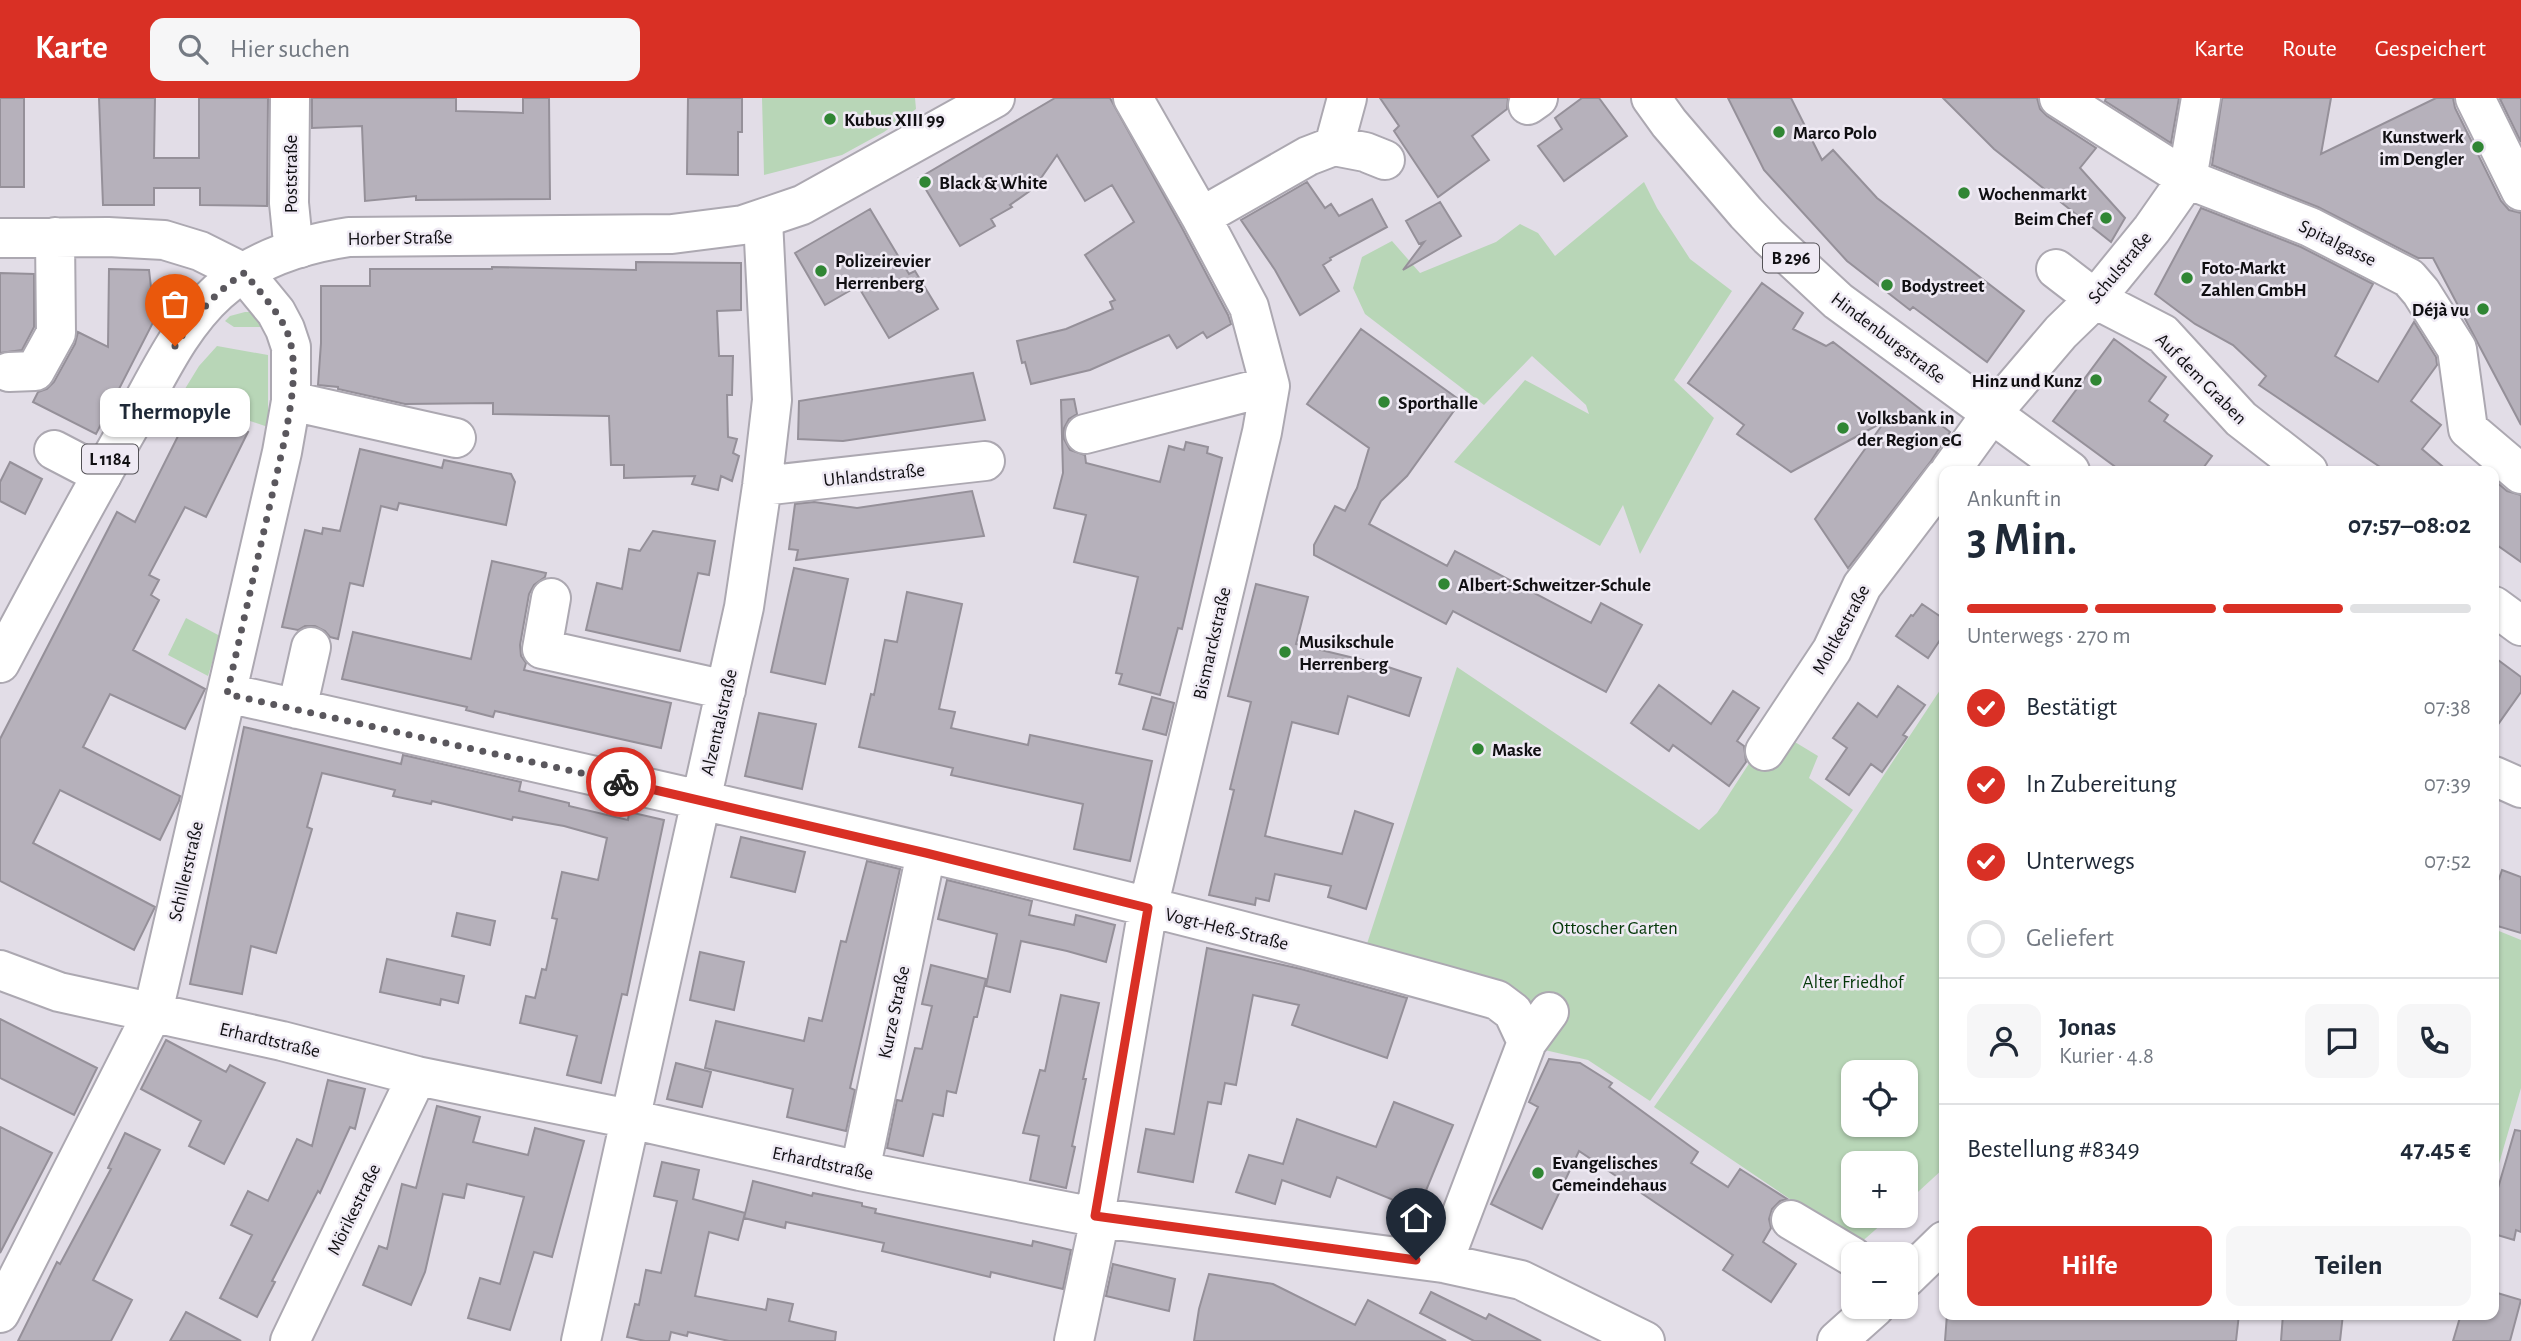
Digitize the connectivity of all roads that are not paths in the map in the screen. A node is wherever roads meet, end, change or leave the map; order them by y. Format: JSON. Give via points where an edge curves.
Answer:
{"nodes":[{"id":1,"x":290,"y":98,"type":"edge"},
{"id":2,"x":995,"y":98,"type":"edge"},
{"id":3,"x":1133,"y":98,"type":"edge"},
{"id":4,"x":1347,"y":98,"type":"edge"},
{"id":5,"x":1651,"y":98,"type":"edge"},
{"id":6,"x":1679,"y":98,"type":"edge"},
{"id":7,"x":2059,"y":98,"type":"edge"},
{"id":8,"x":2201,"y":98,"type":"edge"},
{"id":9,"x":2475,"y":98,"type":"edge"},
{"id":10,"x":1334,"y":146,"type":"junction"},
{"id":11,"x":1385,"y":160,"type":"dead end"},
{"id":12,"x":2186,"y":179,"type":"junction"},
{"id":13,"x":1723,"y":186,"type":"junction"},
{"id":14,"x":2521,"y":191,"type":"edge"},
{"id":15,"x":1201,"y":217,"type":"junction"},
{"id":16,"x":763,"y":220,"type":"junction"},
{"id":17,"x":55,"y":237,"type":"junction"},
{"id":18,"x":0,"y":238,"type":"edge"},
{"id":19,"x":300,"y":248,"type":"junction"},
{"id":20,"x":2056,"y":269,"type":"dead end"},
{"id":21,"x":244,"y":273,"type":"junction"},
{"id":22,"x":2095,"y":299,"type":"junction"},
{"id":23,"x":9,"y":372,"type":"dead end"},
{"id":24,"x":1270,"y":386,"type":"junction"},
{"id":25,"x":291,"y":401,"type":"junction"},
{"id":26,"x":1992,"y":413,"type":"junction"},
{"id":27,"x":1085,"y":434,"type":"dead end"},
{"id":28,"x":456,"y":438,"type":"dead end"},
{"id":29,"x":54,"y":450,"type":"dead end"},
{"id":30,"x":985,"y":461,"type":"dead end"},
{"id":31,"x":1954,"y":466,"type":"edge"},
{"id":32,"x":2063,"y":466,"type":"edge"},
{"id":33,"x":2302,"y":466,"type":"edge"},
{"id":34,"x":2521,"y":474,"type":"edge"},
{"id":35,"x":102,"y":475,"type":"junction"},
{"id":36,"x":1939,"y":485,"type":"edge"},
{"id":37,"x":762,"y":486,"type":"junction"},
{"id":38,"x":551,"y":598,"type":"dead end"},
{"id":39,"x":2499,"y":610,"type":"edge"},
{"id":40,"x":2521,"y":626,"type":"edge"},
{"id":41,"x":311,"y":647,"type":"dead end"},
{"id":42,"x":0,"y":663,"type":"edge"},
{"id":43,"x":726,"y":690,"type":"junction"},
{"id":44,"x":227,"y":694,"type":"junction"},
{"id":45,"x":296,"y":709,"type":"junction"},
{"id":46,"x":1765,"y":751,"type":"dead end"},
{"id":47,"x":2499,"y":778,"type":"edge"},
{"id":48,"x":2521,"y":788,"type":"edge"},
{"id":49,"x":701,"y":800,"type":"junction"},
{"id":50,"x":926,"y":853,"type":"junction"},
{"id":51,"x":1148,"y":908,"type":"junction"},
{"id":52,"x":0,"y":970,"type":"edge"},
{"id":53,"x":1549,"y":1012,"type":"dead end"},
{"id":54,"x":153,"y":1013,"type":"junction"},
{"id":55,"x":1527,"y":1042,"type":"junction"},
{"id":56,"x":417,"y":1076,"type":"junction"},
{"id":57,"x":630,"y":1119,"type":"junction"},
{"id":58,"x":860,"y":1171,"type":"junction"},
{"id":59,"x":1098,"y":1217,"type":"junction"},
{"id":60,"x":1791,"y":1220,"type":"dead end"},
{"id":61,"x":1939,"y":1246,"type":"edge"},
{"id":62,"x":1841,"y":1251,"type":"edge"},
{"id":63,"x":1443,"y":1264,"type":"junction"},
{"id":64,"x":1918,"y":1266,"type":"edge"},
{"id":65,"x":0,"y":1313,"type":"edge"},
{"id":66,"x":1862,"y":1319,"type":"edge"},
{"id":67,"x":290,"y":1341,"type":"edge"},
{"id":68,"x":582,"y":1341,"type":"edge"},
{"id":69,"x":1074,"y":1341,"type":"edge"},
{"id":70,"x":1645,"y":1341,"type":"edge"},
{"id":71,"x":1838,"y":1341,"type":"edge"}],
"edges":[{"from":1,"to":19,"type":"street","name":"Poststraße","via":[[290,213],[292,233]]},
{"from":2,"to":16,"type":"street","name":"Horber Straße","number":"L 1184","via":[[846,182]]},
{"from":3,"to":15,"type":"street","name":"Bismarckstraße"},
{"from":4,"to":10,"type":"street"},
{"from":5,"to":13,"type":"street","name":"Hindenburgstraße","number":"B 296"},
{"from":6,"to":13,"type":"street","name":"Hindenburgstraße","number":"B 296"},
{"from":7,"to":12,"type":"street","name":"Spitalgasse"},
{"from":8,"to":12,"type":"street","name":"Schulstraße"},
{"from":9,"to":14,"type":"street"},
{"from":10,"to":11,"type":"street"},
{"from":10,"to":15,"type":"street"},
{"from":12,"to":22,"type":"street","name":"Schulstraße"},
{"from":12,"to":34,"type":"street","name":"Spitalgasse","via":[[2310,227],[2409,278],[2457,349],[2468,429]]},
{"from":13,"to":26,"type":"street","name":"Hindenburgstraße","number":"B 296","via":[[1769,237],[1838,301]]},
{"from":15,"to":24,"type":"street","name":"Bismarckstraße","via":[[1249,307]]},
{"from":16,"to":19,"type":"street","name":"Horber Straße","number":"L 1184","via":[[672,234],[349,237]]},
{"from":16,"to":37,"type":"street","name":"Alzentalstraße","via":[[772,401]]},
{"from":17,"to":18,"type":"street"},
{"from":17,"to":21,"type":"street","via":[[164,240],[200,251]]},
{"from":17,"to":23,"type":"street","via":[[56,333],[35,371]]},
{"from":19,"to":21,"type":"street","name":"Horber Straße","number":"L 1184"},
{"from":20,"to":22,"type":"street","name":"Auf dem Graben"},
{"from":21,"to":25,"type":"street","name":"Schillerstraße","via":[[285,329],[291,347]]},
{"from":21,"to":35,"type":"street","name":"Horber Straße","number":"L 1184","via":[[218,292],[185,331]]},
{"from":22,"to":26,"type":"street","name":"Schulstraße"},
{"from":22,"to":33,"type":"street","name":"Auf dem Graben","via":[[2163,334],[2241,419]]},
{"from":24,"to":27,"type":"street"},
{"from":24,"to":51,"type":"street","name":"Bismarckstraße"},
{"from":25,"to":28,"type":"street"},
{"from":25,"to":44,"type":"street","name":"Schillerstraße"},
{"from":26,"to":31,"type":"street"},
{"from":26,"to":32,"type":"street","name":"Hindenburgstraße","number":"B 296"},
{"from":29,"to":35,"type":"street"},
{"from":30,"to":37,"type":"street","name":"Uhlandstraße"},
{"from":35,"to":42,"type":"street","name":"Horber Straße","number":"L 1184"},
{"from":36,"to":46,"type":"street","name":"Moltkestraße","via":[[1862,586],[1832,650]]},
{"from":37,"to":43,"type":"street","name":"Alzentalstraße"},
{"from":38,"to":43,"type":"street","via":[[542,649]]},
{"from":39,"to":40,"type":"street"},
{"from":41,"to":45,"type":"street"},
{"from":43,"to":49,"type":"street","name":"Alzentalstraße"},
{"from":44,"to":45,"type":"street","name":"Vogt-Heß-Straße"},
{"from":44,"to":54,"type":"street","name":"Schillerstraße"},
{"from":45,"to":49,"type":"street","name":"Vogt-Heß-Straße"},
{"from":47,"to":48,"type":"street"},
{"from":49,"to":50,"type":"street","name":"Vogt-Heß-Straße"},
{"from":49,"to":57,"type":"street","name":"Alzentalstraße"},
{"from":50,"to":51,"type":"street","name":"Vogt-Heß-Straße"},
{"from":50,"to":58,"type":"street","name":"Kurze Straße"},
{"from":51,"to":55,"type":"street","name":"Vogt-Heß-Straße","via":[[1497,1000],[1513,1012]]},
{"from":51,"to":59,"type":"street","name":"Bismarckstraße"},
{"from":52,"to":54,"type":"street","name":"Erhardtstraße","via":[[59,992]]},
{"from":53,"to":55,"type":"street"},
{"from":54,"to":56,"type":"street","name":"Erhardtstraße"},
{"from":54,"to":65,"type":"street","name":"Schillerstraße"},
{"from":55,"to":63,"type":"street"},
{"from":56,"to":57,"type":"street","name":"Erhardtstraße"},
{"from":56,"to":67,"type":"street","name":"Mörikestraße"},
{"from":57,"to":58,"type":"street","name":"Erhardtstraße"},
{"from":57,"to":68,"type":"street","name":"Alzentalstraße"},
{"from":58,"to":59,"type":"street","name":"Erhardtstraße"},
{"from":59,"to":63,"type":"street","name":"Erhardtstraße"},
{"from":59,"to":69,"type":"street","name":"Bismarckstraße"},
{"from":60,"to":62,"type":"street"},
{"from":61,"to":64,"type":"street"},
{"from":63,"to":70,"type":"street","name":"Erhardtstraße","via":[[1521,1280]]},
{"from":66,"to":71,"type":"street"}]}
